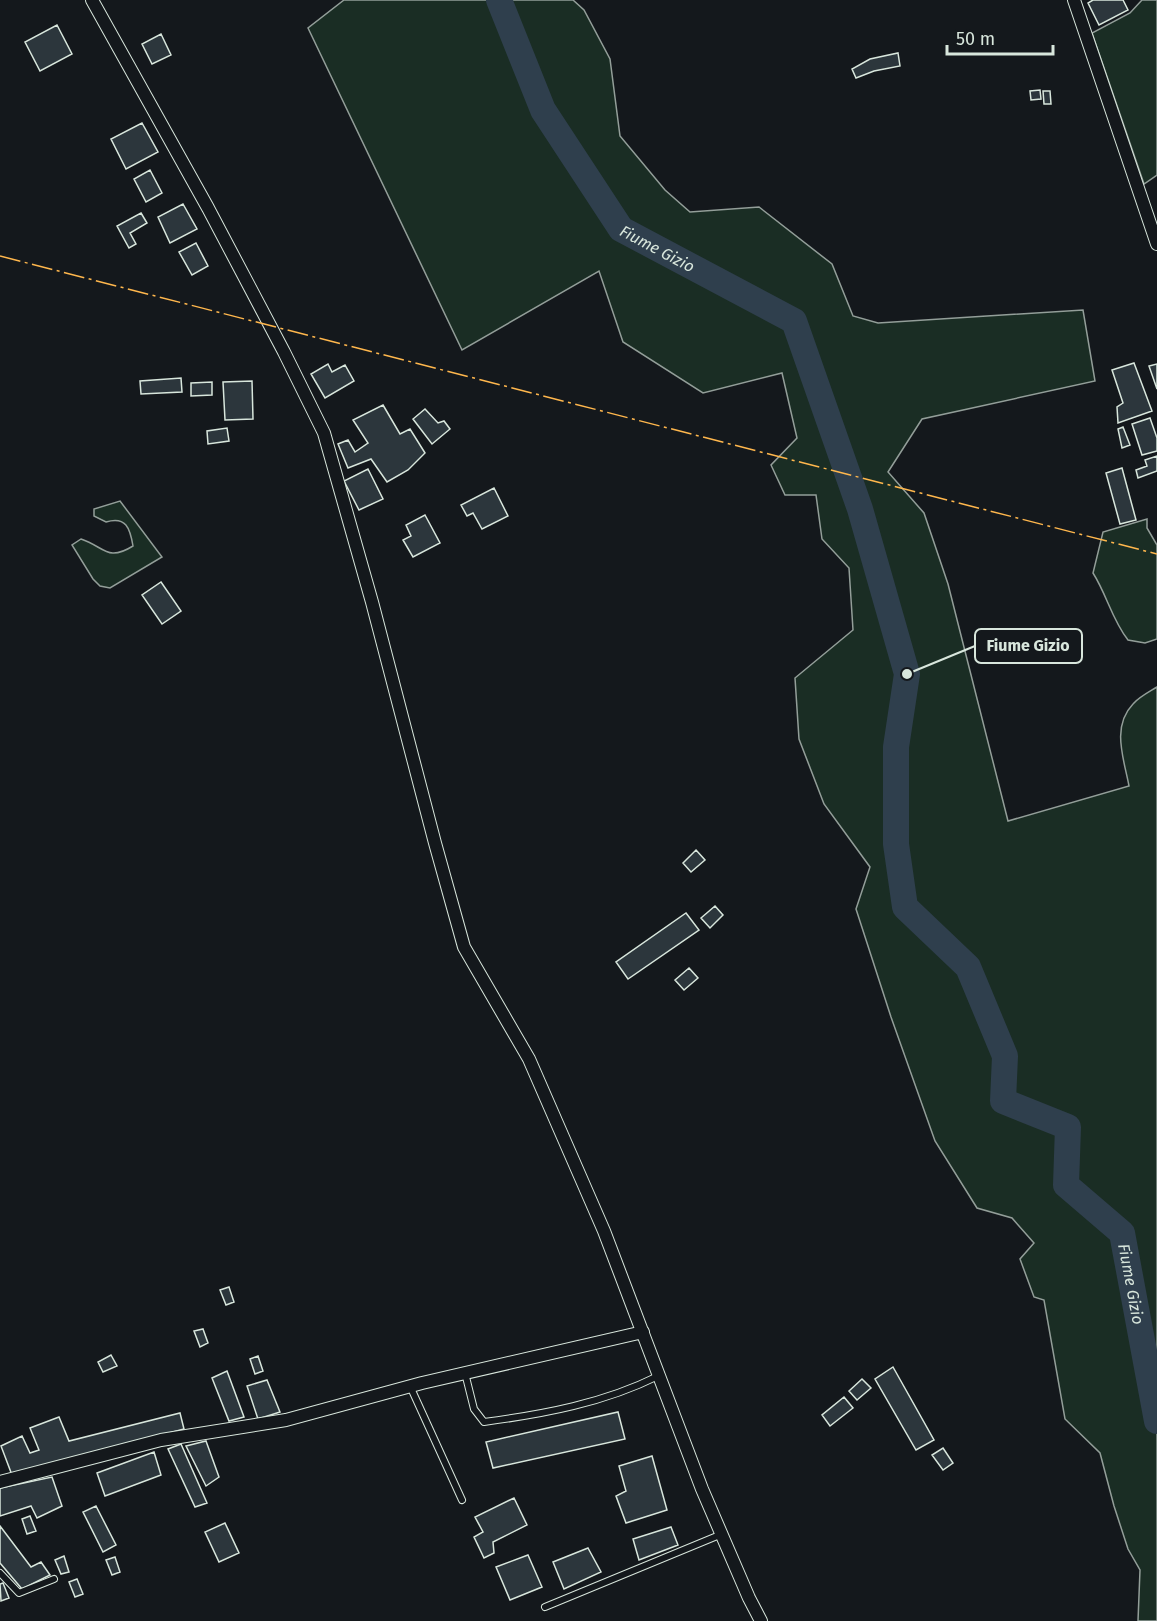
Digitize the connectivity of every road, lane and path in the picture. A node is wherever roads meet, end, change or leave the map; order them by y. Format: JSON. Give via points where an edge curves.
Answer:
{"nodes":[{"id":1,"x":92,"y":0,"type":"edge"},
{"id":2,"x":1074,"y":0,"type":"edge"},
{"id":3,"x":1157,"y":244,"type":"edge"},
{"id":4,"x":643,"y":1332,"type":"junction"},
{"id":5,"x":465,"y":1373,"type":"junction"},
{"id":6,"x":659,"y":1375,"type":"junction"},
{"id":7,"x":410,"y":1386,"type":"junction"},
{"id":8,"x":0,"y":1482,"type":"edge"},
{"id":9,"x":462,"y":1500,"type":"dead end"},
{"id":10,"x":723,"y":1534,"type":"junction"},
{"id":11,"x":0,"y":1573,"type":"edge"},
{"id":12,"x":54,"y":1579,"type":"dead end"},
{"id":13,"x":545,"y":1607,"type":"dead end"},
{"id":14,"x":761,"y":1621,"type":"edge"}],
"edges":[{"from":1,"to":4,"type":"street","via":[[208,208],[324,433],[464,947],[529,1059]]},
{"from":2,"to":3,"type":"street"},
{"from":4,"to":5,"type":"street"},
{"from":4,"to":6,"type":"street"},
{"from":5,"to":6,"type":"lane","via":[[474,1409],[484,1422],[544,1414],[630,1390]]},
{"from":5,"to":7,"type":"street"},
{"from":6,"to":10,"type":"street"},
{"from":7,"to":8,"type":"street","via":[[286,1420],[161,1440]]},
{"from":7,"to":9,"type":"lane"},
{"from":10,"to":13,"type":"lane"},
{"from":10,"to":14,"type":"street"},
{"from":11,"to":12,"type":"lane","via":[[19,1593]]}]}
